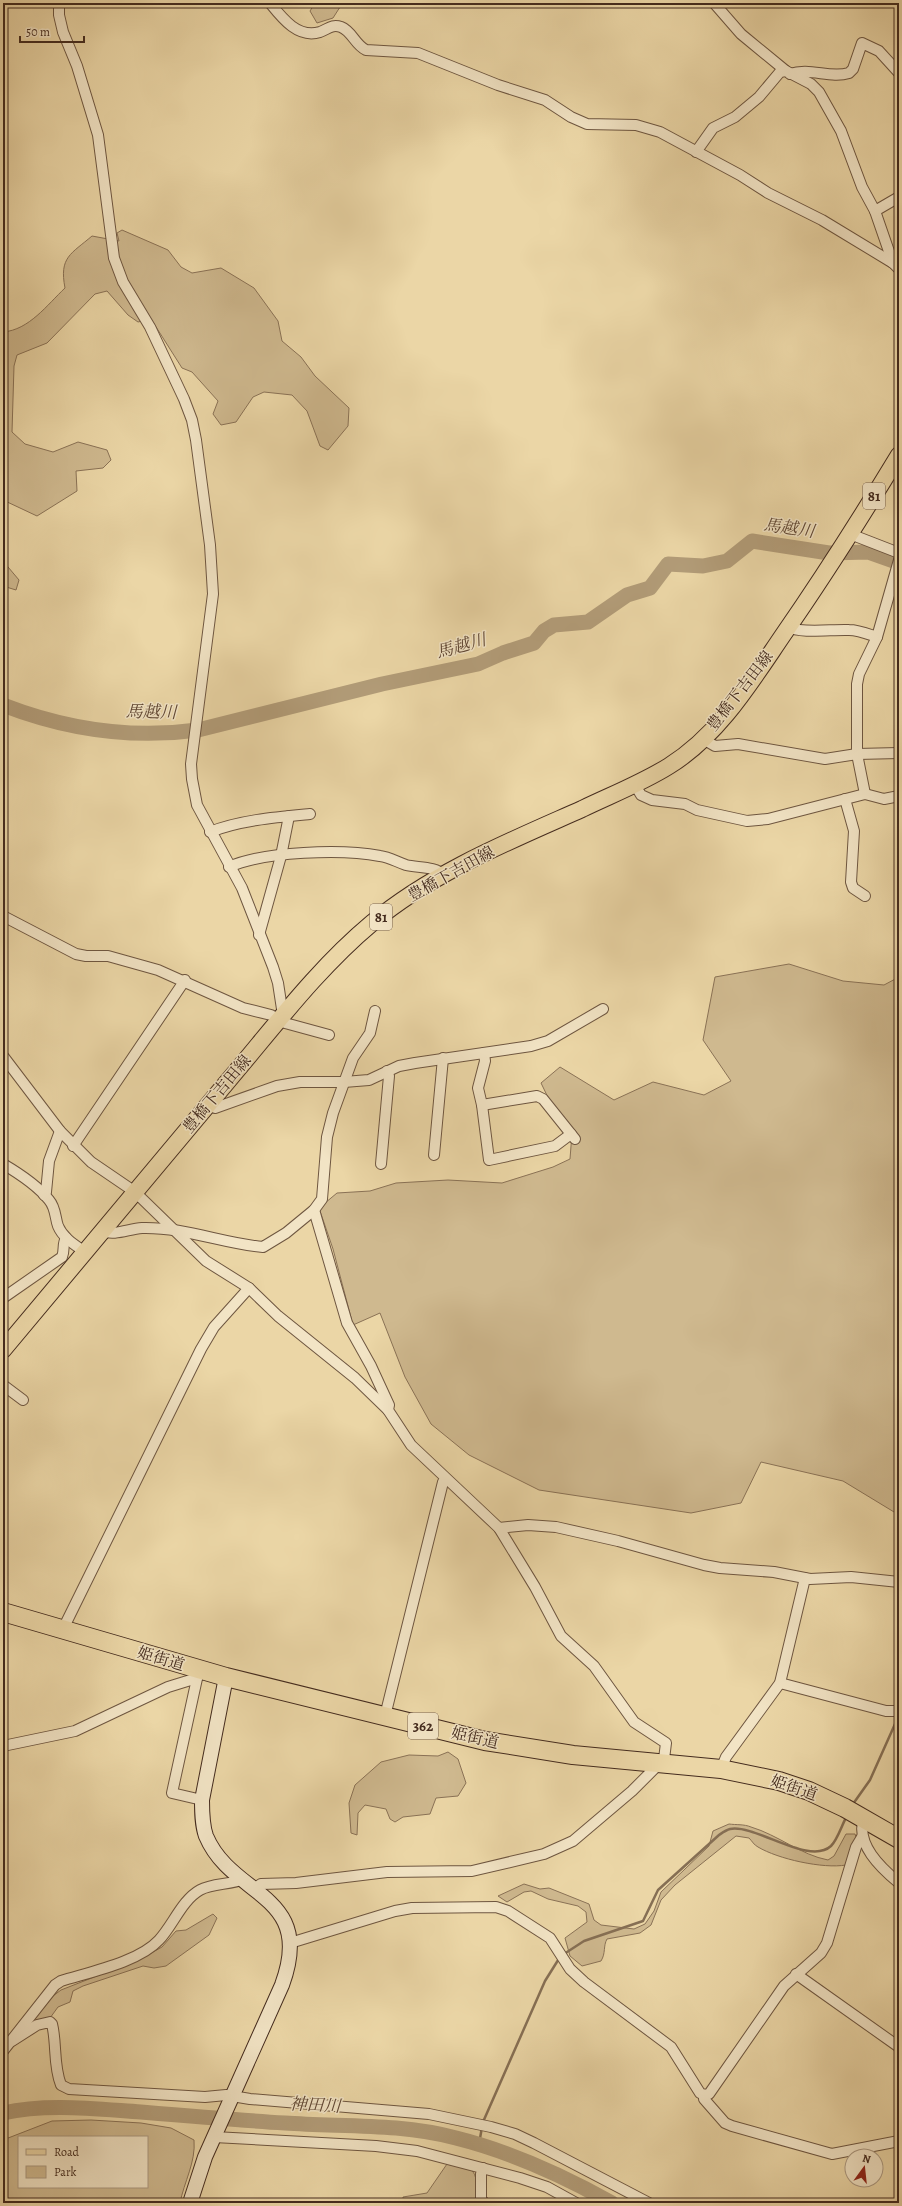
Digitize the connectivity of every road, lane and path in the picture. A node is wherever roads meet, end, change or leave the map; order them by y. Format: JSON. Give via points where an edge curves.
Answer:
{"nodes":[{"id":1,"x":59,"y":3,"type":"edge"},
{"id":2,"x":270,"y":3,"type":"edge"},
{"id":3,"x":714,"y":3,"type":"edge"},
{"id":4,"x":788,"y":72,"type":"junction"},
{"id":5,"x":899,"y":73,"type":"edge"},
{"id":6,"x":696,"y":152,"type":"junction"},
{"id":7,"x":899,"y":197,"type":"edge"},
{"id":8,"x":875,"y":211,"type":"junction"},
{"id":9,"x":896,"y":266,"type":"edge"},
{"id":10,"x":899,"y":455,"type":"edge"},
{"id":11,"x":850,"y":535,"type":"junction"},
{"id":12,"x":899,"y":553,"type":"edge"},
{"id":13,"x":898,"y":563,"type":"edge"},
{"id":14,"x":789,"y":626,"type":"junction"},
{"id":15,"x":877,"y":637,"type":"junction"},
{"id":16,"x":703,"y":739,"type":"junction"},
{"id":17,"x":899,"y":753,"type":"edge"},
{"id":18,"x":857,"y":754,"type":"junction"},
{"id":19,"x":635,"y":785,"type":"junction"},
{"id":20,"x":865,"y":794,"type":"junction"},
{"id":21,"x":899,"y":796,"type":"edge"},
{"id":22,"x":845,"y":799,"type":"junction"},
{"id":23,"x":310,"y":814,"type":"dead end"},
{"id":24,"x":289,"y":816,"type":"junction"},
{"id":25,"x":210,"y":832,"type":"junction"},
{"id":26,"x":281,"y":856,"type":"junction"},
{"id":27,"x":229,"y":867,"type":"junction"},
{"id":28,"x":444,"y":875,"type":"junction"},
{"id":29,"x":865,"y":896,"type":"dead end"},
{"id":30,"x":3,"y":916,"type":"edge"},
{"id":31,"x":259,"y":935,"type":"junction"},
{"id":32,"x":185,"y":980,"type":"junction"},
{"id":33,"x":603,"y":1009,"type":"dead end"},
{"id":34,"x":375,"y":1010,"type":"dead end"},
{"id":35,"x":283,"y":1016,"type":"junction"},
{"id":36,"x":329,"y":1035,"type":"dead end"},
{"id":37,"x":484,"y":1053,"type":"junction"},
{"id":38,"x":3,"y":1056,"type":"edge"},
{"id":39,"x":443,"y":1058,"type":"junction"},
{"id":40,"x":387,"y":1071,"type":"junction"},
{"id":41,"x":344,"y":1082,"type":"junction"},
{"id":42,"x":208,"y":1105,"type":"junction"},
{"id":43,"x":482,"y":1105,"type":"junction"},
{"id":44,"x":60,"y":1131,"type":"junction"},
{"id":45,"x":74,"y":1146,"type":"junction"},
{"id":46,"x":434,"y":1155,"type":"dead end"},
{"id":47,"x":3,"y":1164,"type":"edge"},
{"id":48,"x":381,"y":1164,"type":"dead end"},
{"id":49,"x":135,"y":1192,"type":"junction"},
{"id":50,"x":44,"y":1195,"type":"junction"},
{"id":51,"x":314,"y":1210,"type":"junction"},
{"id":52,"x":171,"y":1228,"type":"junction"},
{"id":53,"x":102,"y":1231,"type":"junction"},
{"id":54,"x":66,"y":1238,"type":"junction"},
{"id":55,"x":85,"y":1252,"type":"junction"},
{"id":56,"x":249,"y":1288,"type":"junction"},
{"id":57,"x":3,"y":1298,"type":"edge"},
{"id":58,"x":3,"y":1350,"type":"edge"},
{"id":59,"x":3,"y":1385,"type":"edge"},
{"id":60,"x":23,"y":1400,"type":"dead end"},
{"id":61,"x":388,"y":1410,"type":"junction"},
{"id":62,"x":447,"y":1480,"type":"junction"},
{"id":63,"x":499,"y":1528,"type":"junction"},
{"id":64,"x":805,"y":1578,"type":"junction"},
{"id":65,"x":899,"y":1582,"type":"edge"},
{"id":66,"x":3,"y":1612,"type":"edge"},
{"id":67,"x":63,"y":1629,"type":"junction"},
{"id":68,"x":198,"y":1674,"type":"junction"},
{"id":69,"x":226,"y":1678,"type":"junction"},
{"id":70,"x":780,"y":1682,"type":"junction"},
{"id":71,"x":899,"y":1711,"type":"edge"},
{"id":72,"x":385,"y":1716,"type":"junction"},
{"id":73,"x":3,"y":1746,"type":"edge"},
{"id":74,"x":659,"y":1763,"type":"junction"},
{"id":75,"x":721,"y":1770,"type":"junction"},
{"id":76,"x":202,"y":1800,"type":"junction"},
{"id":77,"x":855,"y":1813,"type":"junction"},
{"id":78,"x":862,"y":1837,"type":"junction"},
{"id":79,"x":899,"y":1839,"type":"edge"},
{"id":80,"x":244,"y":1879,"type":"junction"},
{"id":81,"x":899,"y":1883,"type":"edge"},
{"id":82,"x":255,"y":1888,"type":"junction"},
{"id":83,"x":290,"y":1943,"type":"junction"},
{"id":84,"x":796,"y":1974,"type":"junction"},
{"id":85,"x":12,"y":2041,"type":"junction"},
{"id":86,"x":899,"y":2047,"type":"edge"},
{"id":87,"x":3,"y":2051,"type":"edge"},
{"id":88,"x":704,"y":2095,"type":"junction"},
{"id":89,"x":231,"y":2099,"type":"junction"},
{"id":90,"x":214,"y":2136,"type":"junction"},
{"id":91,"x":899,"y":2141,"type":"edge"},
{"id":92,"x":483,"y":2168,"type":"junction"},
{"id":93,"x":190,"y":2203,"type":"edge"},
{"id":94,"x":481,"y":2203,"type":"edge"},
{"id":95,"x":576,"y":2203,"type":"edge"},
{"id":96,"x":649,"y":2203,"type":"edge"}],
"edges":[{"from":1,"to":25,"type":"street","via":[[63,32],[77,66],[98,136],[114,258],[123,282],[150,327],[184,399],[196,440],[210,545],[213,594],[194,738],[192,780],[196,805]]},
{"from":2,"to":6,"type":"street","via":[[283,20],[301,31],[314,33],[338,26],[345,29],[366,50],[418,53],[498,85],[544,100],[580,122],[648,128]]},
{"from":3,"to":4,"type":"street","via":[[741,34]]},
{"from":4,"to":5,"type":"street","via":[[849,73],[853,69],[862,43],[879,51]]},
{"from":4,"to":6,"type":"street","via":[[780,72],[759,97],[734,117],[713,128]]},
{"from":4,"to":8,"type":"street","via":[[811,84],[820,92],[841,131],[862,187]]},
{"from":6,"to":9,"type":"street","via":[[822,220]]},
{"from":7,"to":8,"type":"street"},
{"from":8,"to":9,"type":"street"},
{"from":10,"to":11,"type":"main road","name":"豊橋下吉田線","number":"81"},
{"from":11,"to":12,"type":"street"},
{"from":11,"to":14,"type":"main road","name":"豊橋下吉田線","number":"81"},
{"from":13,"to":15,"type":"street"},
{"from":14,"to":15,"type":"street","via":[[800,631],[848,630]]},
{"from":14,"to":16,"type":"main road","name":"豊橋下吉田線","number":"81","via":[[735,703]]},
{"from":15,"to":18,"type":"street","via":[[859,674],[857,684]]},
{"from":16,"to":18,"type":"street","via":[[715,746],[738,744],[820,759]]},
{"from":16,"to":19,"type":"main road","name":"豊橋下吉田線","number":"81","via":[[670,766]]},
{"from":17,"to":18,"type":"street"},
{"from":18,"to":20,"type":"street"},
{"from":19,"to":22,"type":"street","via":[[640,795],[652,800],[662,803],[679,802],[716,815],[747,822]]},
{"from":19,"to":28,"type":"main road","name":"豊橋下吉田線","number":"81","via":[[530,832]]},
{"from":20,"to":21,"type":"street","via":[[884,799]]},
{"from":20,"to":22,"type":"street"},
{"from":22,"to":29,"type":"street","via":[[854,831],[851,882],[853,888]]},
{"from":23,"to":24,"type":"street"},
{"from":24,"to":25,"type":"street"},
{"from":24,"to":26,"type":"street"},
{"from":25,"to":27,"type":"street"},
{"from":26,"to":27,"type":"street"},
{"from":26,"to":28,"type":"street","via":[[318,853],[378,855]]},
{"from":26,"to":31,"type":"street"},
{"from":27,"to":31,"type":"street","via":[[242,888]]},
{"from":28,"to":35,"type":"main road","name":"豊橋下吉田線","number":"81","via":[[375,921],[344,948]]},
{"from":30,"to":32,"type":"street","via":[[76,954],[108,956]]},
{"from":31,"to":35,"type":"street","via":[[278,983]]},
{"from":32,"to":35,"type":"street","via":[[243,1008]]},
{"from":32,"to":45,"type":"street"},
{"from":33,"to":37,"type":"street","via":[[548,1041]]},
{"from":34,"to":41,"type":"street","via":[[370,1033],[353,1058]]},
{"from":35,"to":36,"type":"street"},
{"from":35,"to":42,"type":"main road","name":"豊橋下吉田線","number":"81"},
{"from":37,"to":39,"type":"street"},
{"from":37,"to":43,"type":"street","via":[[485,1061],[478,1088]]},
{"from":38,"to":44,"type":"street"},
{"from":39,"to":40,"type":"street","via":[[398,1066]]},
{"from":39,"to":46,"type":"street"},
{"from":40,"to":41,"type":"street","via":[[369,1080]]},
{"from":40,"to":48,"type":"street","via":[[389,1076]]},
{"from":41,"to":42,"type":"street","via":[[300,1082],[266,1089],[215,1108]]},
{"from":41,"to":51,"type":"street","via":[[327,1137],[322,1199]]},
{"from":42,"to":49,"type":"main road","name":"豊橋下吉田線","number":"81"},
{"from":43,"to":43,"type":"street","via":[[489,1160],[554,1146],[573,1137],[544,1099],[537,1096]]},
{"from":44,"to":45,"type":"street"},
{"from":44,"to":50,"type":"street","via":[[50,1161]]},
{"from":45,"to":49,"type":"street","via":[[91,1162]]},
{"from":47,"to":50,"type":"street","via":[[24,1176]]},
{"from":49,"to":52,"type":"street"},
{"from":49,"to":53,"type":"main road","name":"豊橋下吉田線","number":"81"},
{"from":50,"to":54,"type":"street","via":[[50,1201],[56,1213],[58,1226]]},
{"from":51,"to":52,"type":"street","via":[[286,1233],[263,1247]]},
{"from":51,"to":61,"type":"street","via":[[347,1323],[371,1366],[389,1405]]},
{"from":52,"to":53,"type":"street","via":[[140,1228],[110,1234]]},
{"from":52,"to":56,"type":"street","via":[[206,1261]]},
{"from":53,"to":55,"type":"main road","name":"豊橋下吉田線","number":"81"},
{"from":54,"to":55,"type":"street"},
{"from":54,"to":57,"type":"street","via":[[63,1242],[62,1256]]},
{"from":55,"to":58,"type":"main road","name":"豊橋下吉田線","number":"81"},
{"from":56,"to":61,"type":"street","via":[[278,1316],[355,1378]]},
{"from":56,"to":67,"type":"street","via":[[214,1327],[201,1349]]},
{"from":59,"to":60,"type":"street"},
{"from":61,"to":62,"type":"street","via":[[411,1445]]},
{"from":62,"to":63,"type":"street"},
{"from":62,"to":72,"type":"street","via":[[443,1482]]},
{"from":63,"to":64,"type":"street","via":[[550,1526],[618,1541],[704,1565]]},
{"from":63,"to":74,"type":"street","via":[[561,1636],[594,1666],[634,1722],[666,1743],[664,1759]]},
{"from":64,"to":65,"type":"street","via":[[851,1577]]},
{"from":64,"to":70,"type":"street"},
{"from":66,"to":67,"type":"highway","name":"姫街道","number":"362"},
{"from":67,"to":68,"type":"highway","name":"姫街道","number":"362"},
{"from":68,"to":69,"type":"highway","name":"姫街道","number":"362"},
{"from":68,"to":73,"type":"street","via":[[75,1731]]},
{"from":68,"to":76,"type":"street","via":[[172,1793]]},
{"from":69,"to":72,"type":"highway","name":"姫街道","number":"362"},
{"from":69,"to":76,"type":"street"},
{"from":70,"to":71,"type":"street","via":[[886,1711]]},
{"from":70,"to":75,"type":"street","via":[[726,1757]]},
{"from":72,"to":74,"type":"highway","name":"姫街道","number":"362","via":[[525,1749]]},
{"from":74,"to":75,"type":"highway","name":"姫街道","number":"362"},
{"from":74,"to":82,"type":"street","via":[[632,1792],[573,1841],[544,1854],[472,1871],[387,1872],[296,1883],[261,1884]]},
{"from":75,"to":77,"type":"highway","name":"姫街道","number":"362","via":[[779,1781],[809,1791]]},
{"from":76,"to":80,"type":"street","via":[[202,1819],[206,1835],[216,1853]]},
{"from":77,"to":78,"type":"street","via":[[861,1826]]},
{"from":77,"to":79,"type":"highway","name":"姫街道","number":"362"},
{"from":78,"to":81,"type":"street","via":[[873,1856]]},
{"from":78,"to":84,"type":"street","via":[[856,1847],[827,1943],[821,1954]]},
{"from":80,"to":82,"type":"street"},
{"from":80,"to":85,"type":"street","via":[[208,1887],[193,1895],[159,1941],[135,1957],[55,1985]]},
{"from":82,"to":83,"type":"street","via":[[277,1909],[285,1921]]},
{"from":83,"to":88,"type":"street","via":[[412,1908],[487,1907],[508,1911],[550,1938],[570,1969],[584,1982],[671,2047],[700,2093]]},
{"from":83,"to":89,"type":"street","via":[[289,1960],[282,1985]]},
{"from":84,"to":86,"type":"street"},
{"from":84,"to":88,"type":"street","via":[[784,1986],[709,2094]]},
{"from":85,"to":87,"type":"street"},
{"from":85,"to":89,"type":"street","via":[[37,2025],[50,2022],[56,2039],[56,2072],[61,2085],[68,2088]]},
{"from":88,"to":91,"type":"street","via":[[704,2099],[725,2123],[824,2153],[842,2153]]},
{"from":89,"to":90,"type":"street"},
{"from":89,"to":96,"type":"street","via":[[429,2114],[481,2125],[515,2134]]},
{"from":90,"to":92,"type":"street","via":[[383,2147],[431,2154]]},
{"from":90,"to":93,"type":"street","via":[[196,2180]]},
{"from":92,"to":94,"type":"street"},
{"from":92,"to":95,"type":"street","via":[[547,2188]]}]}
